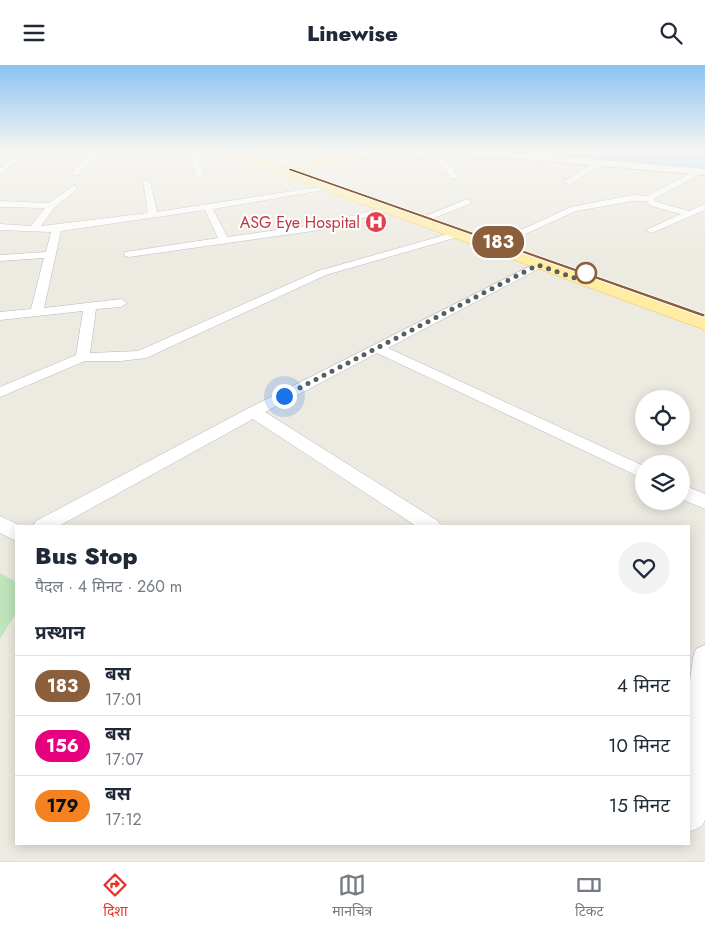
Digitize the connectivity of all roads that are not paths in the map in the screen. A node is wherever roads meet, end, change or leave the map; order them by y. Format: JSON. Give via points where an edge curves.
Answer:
{"nodes":[{"id":1,"x":73,"y":188,"type":"dead end"},
{"id":2,"x":147,"y":188,"type":"edge"},
{"id":3,"x":325,"y":188,"type":"joint"},
{"id":4,"x":344,"y":188,"type":"edge"},
{"id":5,"x":671,"y":188,"type":"edge"},
{"id":6,"x":648,"y":199,"type":"junction"},
{"id":7,"x":467,"y":201,"type":"dead end"},
{"id":8,"x":0,"y":204,"type":"edge"},
{"id":9,"x":51,"y":206,"type":"junction"},
{"id":10,"x":705,"y":207,"type":"edge"},
{"id":11,"x":208,"y":208,"type":"junction"},
{"id":12,"x":387,"y":210,"type":"junction"},
{"id":13,"x":688,"y":213,"type":"junction"},
{"id":14,"x":153,"y":215,"type":"junction"},
{"id":15,"x":428,"y":217,"type":"junction"},
{"id":16,"x":0,"y":227,"type":"edge"},
{"id":17,"x":35,"y":228,"type":"junction"},
{"id":18,"x":57,"y":228,"type":"junction"},
{"id":19,"x":651,"y":230,"type":"dead end"},
{"id":20,"x":455,"y":235,"type":"junction"},
{"id":21,"x":224,"y":240,"type":"junction"},
{"id":22,"x":499,"y":242,"type":"junction"},
{"id":23,"x":129,"y":254,"type":"dead end"},
{"id":24,"x":49,"y":255,"type":"junction"},
{"id":25,"x":0,"y":258,"type":"edge"},
{"id":26,"x":538,"y":265,"type":"junction"},
{"id":27,"x":121,"y":303,"type":"dead end"},
{"id":28,"x":90,"y":306,"type":"junction"},
{"id":29,"x":37,"y":311,"type":"junction"},
{"id":30,"x":0,"y":316,"type":"edge"},
{"id":31,"x":705,"y":316,"type":"edge"},
{"id":32,"x":705,"y":324,"type":"edge"},
{"id":33,"x":377,"y":348,"type":"junction"},
{"id":34,"x":83,"y":357,"type":"junction"},
{"id":35,"x":0,"y":392,"type":"edge"},
{"id":36,"x":253,"y":412,"type":"junction"},
{"id":37,"x":635,"y":469,"type":"edge"},
{"id":38,"x":690,"y":495,"type":"edge"},
{"id":39,"x":705,"y":502,"type":"edge"},
{"id":40,"x":0,"y":524,"type":"edge"},
{"id":41,"x":45,"y":525,"type":"edge"},
{"id":42,"x":429,"y":525,"type":"edge"},
{"id":43,"x":15,"y":532,"type":"edge"},
{"id":44,"x":705,"y":657,"type":"edge"},
{"id":45,"x":694,"y":695,"type":"edge"},
{"id":46,"x":690,"y":815,"type":"edge"}],
"edges":[{"from":1,"to":9,"type":"street"},
{"from":2,"to":14,"type":"street"},
{"from":3,"to":11,"type":"street"},
{"from":3,"to":12,"type":"main road"},
{"from":4,"to":15,"type":"main road"},
{"from":5,"to":6,"type":"street"},
{"from":6,"to":13,"type":"street","via":[[654,204]]},
{"from":6,"to":22,"type":"street","via":[[633,198],[574,209]]},
{"from":7,"to":15,"type":"street"},
{"from":8,"to":9,"type":"street"},
{"from":9,"to":17,"type":"street"},
{"from":10,"to":13,"type":"street"},
{"from":11,"to":14,"type":"street"},
{"from":11,"to":21,"type":"street"},
{"from":12,"to":20,"type":"main road"},
{"from":12,"to":21,"type":"street","via":[[320,227]]},
{"from":13,"to":19,"type":"street"},
{"from":14,"to":18,"type":"street"},
{"from":15,"to":22,"type":"main road"},
{"from":16,"to":17,"type":"street"},
{"from":17,"to":18,"type":"street"},
{"from":18,"to":24,"type":"street"},
{"from":20,"to":26,"type":"main road"},
{"from":20,"to":34,"type":"street","via":[[322,273],[141,355]]},
{"from":21,"to":23,"type":"street"},
{"from":22,"to":31,"type":"main road"},
{"from":24,"to":25,"type":"street"},
{"from":24,"to":29,"type":"street"},
{"from":26,"to":32,"type":"main road"},
{"from":26,"to":33,"type":"street"},
{"from":27,"to":28,"type":"street"},
{"from":28,"to":29,"type":"street"},
{"from":28,"to":34,"type":"street"},
{"from":29,"to":30,"type":"street"},
{"from":33,"to":36,"type":"street"},
{"from":33,"to":37,"type":"street"},
{"from":34,"to":35,"type":"street"},
{"from":36,"to":41,"type":"street"},
{"from":36,"to":42,"type":"street"},
{"from":38,"to":39,"type":"street"},
{"from":40,"to":43,"type":"street"},
{"from":44,"to":45,"type":"street"},
{"from":45,"to":46,"type":"street"}]}
